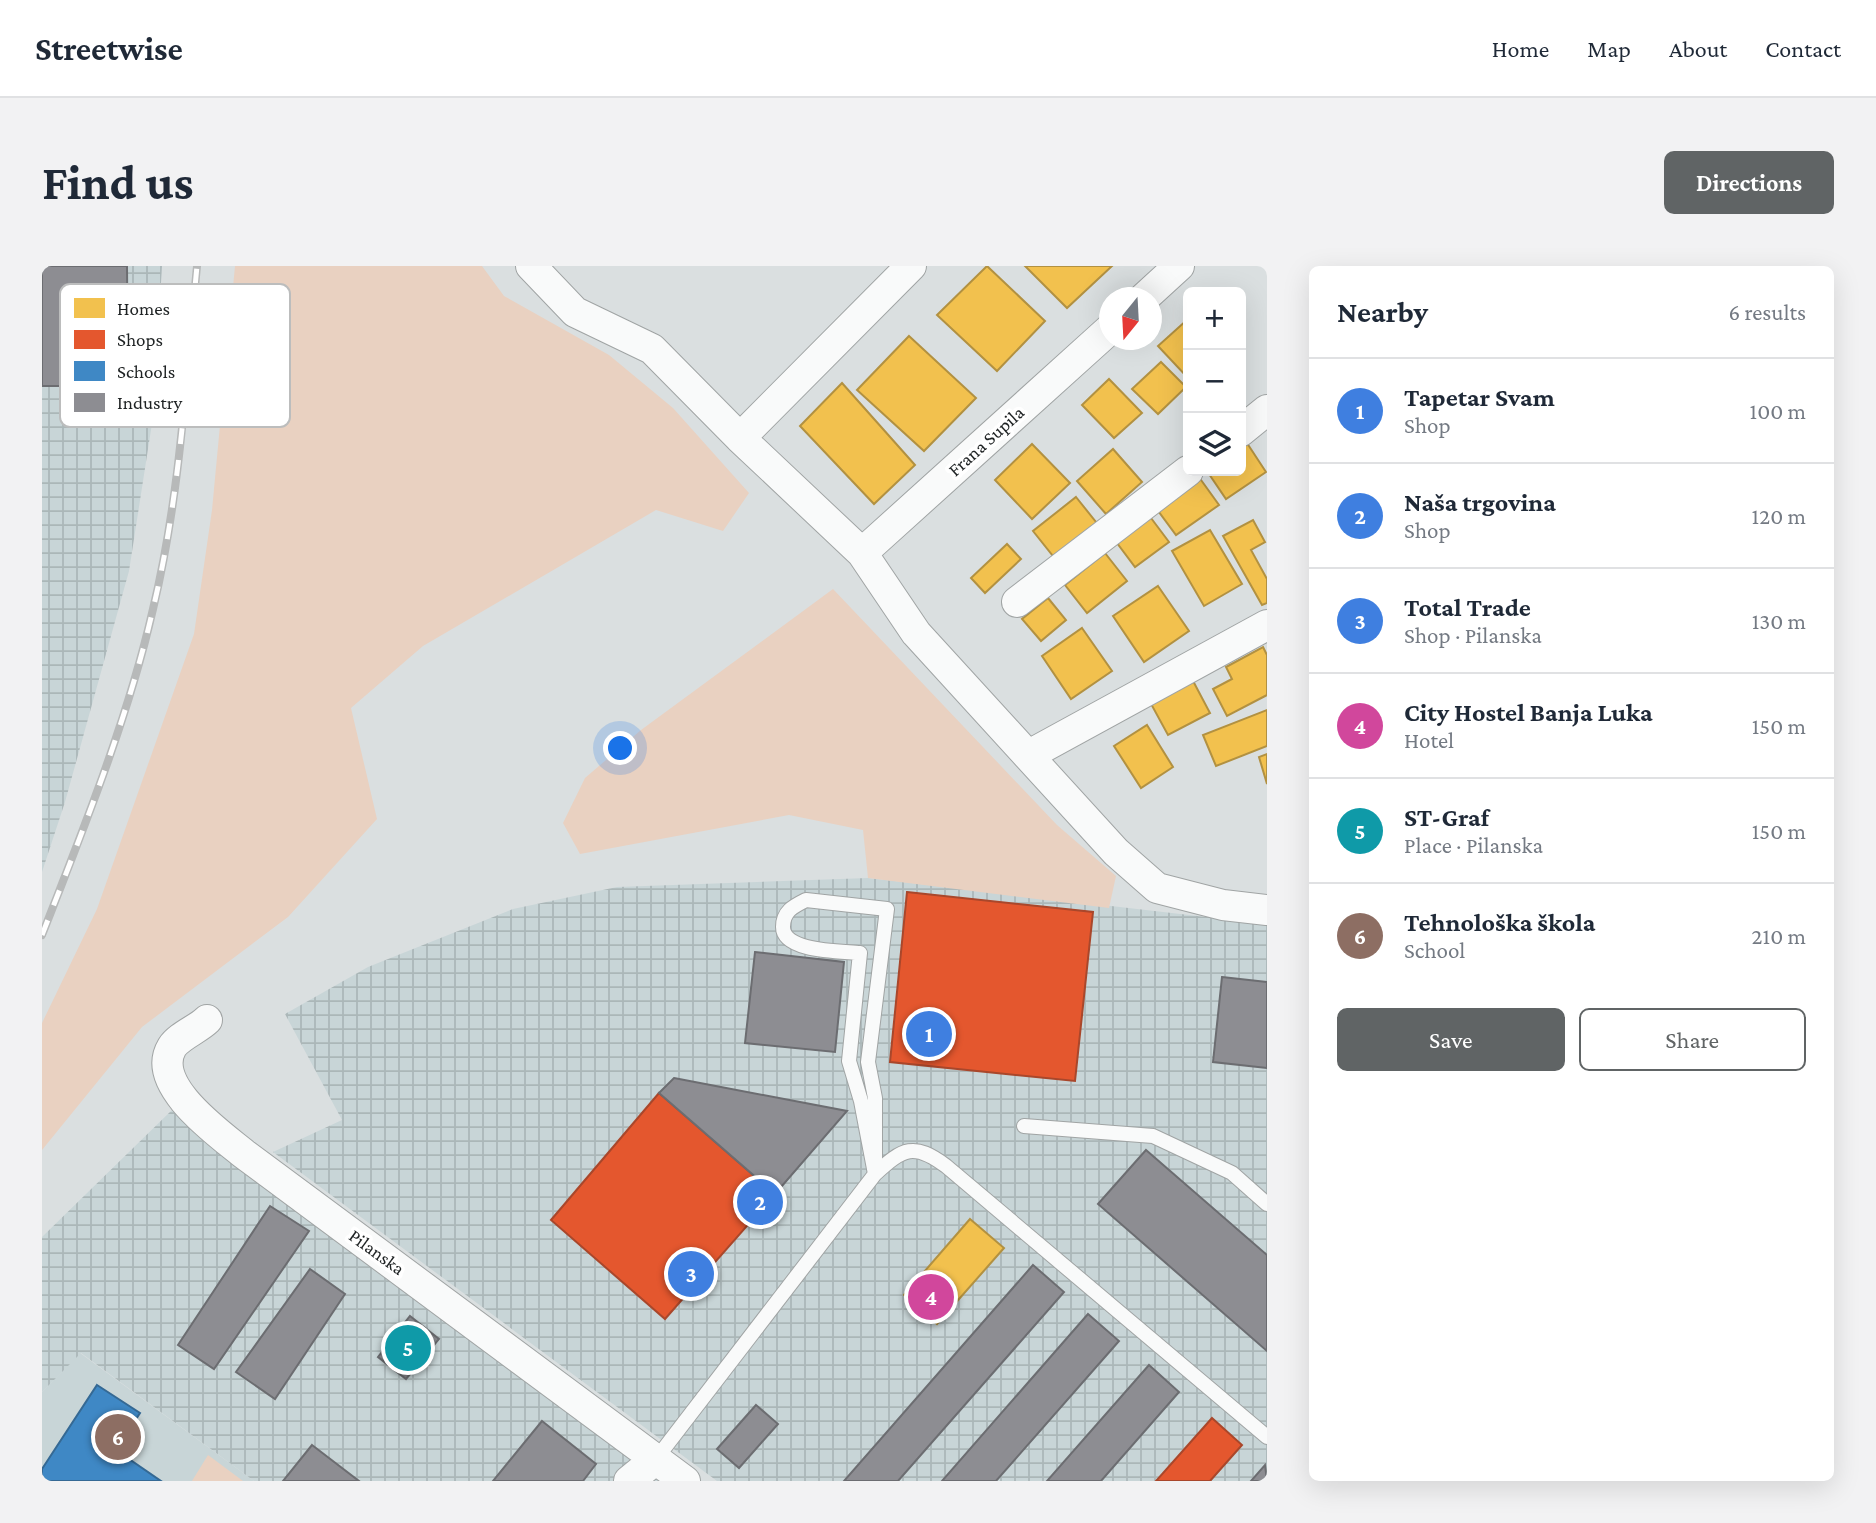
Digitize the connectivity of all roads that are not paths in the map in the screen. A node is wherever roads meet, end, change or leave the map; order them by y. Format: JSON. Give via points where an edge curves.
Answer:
{"nodes":[{"id":1,"x":531,"y":266,"type":"edge"},
{"id":2,"x":911,"y":266,"type":"edge"},
{"id":3,"x":1179,"y":266,"type":"edge"},
{"id":4,"x":1156,"y":287,"type":"edge"},
{"id":5,"x":1099,"y":339,"type":"edge"},
{"id":6,"x":1267,"y":410,"type":"edge"},
{"id":7,"x":1246,"y":426,"type":"edge"},
{"id":8,"x":740,"y":438,"type":"junction"},
{"id":9,"x":1183,"y":475,"type":"edge"},
{"id":10,"x":862,"y":553,"type":"junction"},
{"id":11,"x":1017,"y":602,"type":"dead end"},
{"id":12,"x":1267,"y":625,"type":"edge"},
{"id":13,"x":1029,"y":755,"type":"junction"},
{"id":14,"x":1267,"y":910,"type":"edge"},
{"id":15,"x":207,"y":1020,"type":"dead end"},
{"id":16,"x":1024,"y":1126,"type":"dead end"},
{"id":17,"x":875,"y":1174,"type":"junction"},
{"id":18,"x":1267,"y":1204,"type":"edge"},
{"id":19,"x":1267,"y":1437,"type":"edge"},
{"id":20,"x":656,"y":1459,"type":"junction"},
{"id":21,"x":629,"y":1481,"type":"edge"},
{"id":22,"x":685,"y":1481,"type":"edge"}],
"edges":[{"from":1,"to":8,"type":"street","via":[[575,312],[652,348]]},
{"from":2,"to":8,"type":"street"},
{"from":3,"to":4,"type":"street"},
{"from":5,"to":10,"type":"street","name":"Frana Supila"},
{"from":6,"to":7,"type":"street"},
{"from":8,"to":10,"type":"street"},
{"from":9,"to":11,"type":"street"},
{"from":10,"to":13,"type":"street","via":[[916,633]]},
{"from":12,"to":13,"type":"street"},
{"from":13,"to":14,"type":"street","via":[[1116,852],[1157,888],[1223,905]]},
{"from":15,"to":20,"type":"street","name":"Pilanska","via":[[173,1046],[168,1061],[169,1074],[194,1112],[244,1154]]},
{"from":16,"to":18,"type":"lane","via":[[1153,1136],[1232,1173]]},
{"from":17,"to":17,"type":"lane","via":[[874,1098],[867,1062],[887,909],[806,900],[784,917],[783,930],[789,941],[860,953],[849,1060]]},
{"from":17,"to":19,"type":"lane","via":[[908,1150],[932,1156]]},
{"from":17,"to":20,"type":"lane"},
{"from":20,"to":21,"type":"street"},
{"from":20,"to":22,"type":"street","name":"Pilanska"}]}
